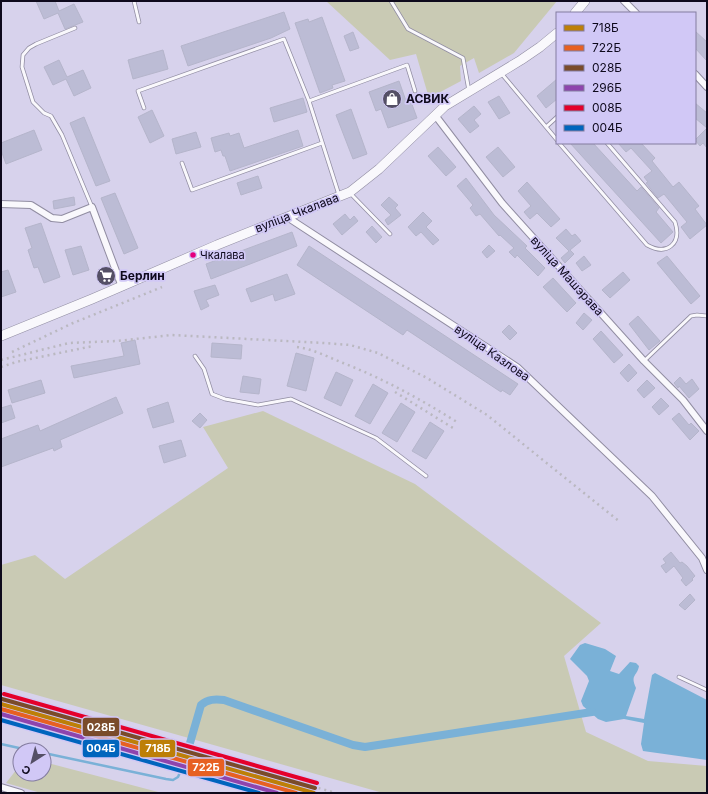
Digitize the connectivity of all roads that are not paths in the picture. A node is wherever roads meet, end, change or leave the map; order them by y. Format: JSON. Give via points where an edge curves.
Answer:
{"nodes":[{"id":1,"x":134,"y":1,"type":"edge"},
{"id":2,"x":392,"y":1,"type":"edge"},
{"id":3,"x":585,"y":1,"type":"edge"},
{"id":4,"x":624,"y":1,"type":"edge"},
{"id":5,"x":576,"y":12,"type":"edge"},
{"id":6,"x":635,"y":12,"type":"edge"},
{"id":7,"x":139,"y":22,"type":"dead end"},
{"id":8,"x":75,"y":28,"type":"dead end"},
{"id":9,"x":556,"y":34,"type":"edge"},
{"id":10,"x":500,"y":73,"type":"junction"},
{"id":11,"x":696,"y":75,"type":"edge"},
{"id":12,"x":707,"y":87,"type":"edge"},
{"id":13,"x":415,"y":91,"type":"dead end"},
{"id":14,"x":469,"y":91,"type":"junction"},
{"id":15,"x":309,"y":102,"type":"junction"},
{"id":16,"x":144,"y":108,"type":"dead end"},
{"id":17,"x":435,"y":115,"type":"junction"},
{"id":18,"x":556,"y":118,"type":"edge"},
{"id":19,"x":546,"y":127,"type":"junction"},
{"id":20,"x":556,"y":139,"type":"edge"},
{"id":21,"x":322,"y":143,"type":"junction"},
{"id":22,"x":560,"y":144,"type":"edge"},
{"id":23,"x":608,"y":144,"type":"edge"},
{"id":24,"x":182,"y":163,"type":"dead end"},
{"id":25,"x":350,"y":192,"type":"junction"},
{"id":26,"x":339,"y":197,"type":"junction"},
{"id":27,"x":1,"y":204,"type":"edge"},
{"id":28,"x":92,"y":207,"type":"junction"},
{"id":29,"x":287,"y":217,"type":"junction"},
{"id":30,"x":390,"y":234,"type":"dead end"},
{"id":31,"x":122,"y":287,"type":"junction"},
{"id":32,"x":707,"y":316,"type":"edge"},
{"id":33,"x":1,"y":336,"type":"edge"},
{"id":34,"x":195,"y":356,"type":"dead end"},
{"id":35,"x":644,"y":361,"type":"junction"},
{"id":36,"x":707,"y":431,"type":"edge"},
{"id":37,"x":426,"y":476,"type":"dead end"},
{"id":38,"x":704,"y":557,"type":"edge"},
{"id":39,"x":707,"y":570,"type":"edge"},
{"id":40,"x":679,"y":677,"type":"dead end"},
{"id":41,"x":707,"y":690,"type":"edge"},
{"id":42,"x":1,"y":787,"type":"edge"},
{"id":43,"x":21,"y":793,"type":"edge"}],
"edges":[{"from":1,"to":7,"type":"lane"},
{"from":2,"to":14,"type":"lane","via":[[408,29],[463,58]]},
{"from":3,"to":5,"type":"street"},
{"from":4,"to":6,"type":"street"},
{"from":8,"to":28,"type":"lane","via":[[29,48],[23,55],[22,67],[33,102],[51,116],[62,135]]},
{"from":9,"to":10,"type":"street","name":"вуліца Чкалава"},
{"from":10,"to":14,"type":"street","name":"вуліца Чкалава"},
{"from":10,"to":19,"type":"lane"},
{"from":11,"to":12,"type":"street"},
{"from":13,"to":15,"type":"lane","via":[[407,65]]},
{"from":14,"to":17,"type":"street","name":"вуліца Чкалава"},
{"from":15,"to":16,"type":"lane","via":[[284,39],[138,91]]},
{"from":15,"to":21,"type":"lane"},
{"from":17,"to":25,"type":"street","name":"вуліца Чкалава","via":[[379,169]]},
{"from":17,"to":35,"type":"street","name":"вуліца Машэрава","via":[[502,203]]},
{"from":18,"to":19,"type":"lane"},
{"from":19,"to":20,"type":"lane"},
{"from":21,"to":24,"type":"lane","via":[[192,190]]},
{"from":21,"to":26,"type":"lane"},
{"from":22,"to":23,"type":"lane","via":[[647,245],[665,250],[676,238],[675,222]]},
{"from":25,"to":26,"type":"street","name":"вуліца Чкалава"},
{"from":25,"to":30,"type":"lane"},
{"from":26,"to":29,"type":"street","name":"вуліца Чкалава"},
{"from":27,"to":28,"type":"street","via":[[31,205],[52,218],[62,220]]},
{"from":28,"to":31,"type":"street"},
{"from":29,"to":31,"type":"street","name":"вуліца Чкалава","via":[[211,247]]},
{"from":29,"to":38,"type":"street","name":"вуліца Казлова","via":[[517,367],[652,496]]},
{"from":31,"to":33,"type":"street","name":"вуліца Чкалава"},
{"from":32,"to":35,"type":"lane","via":[[691,316]]},
{"from":34,"to":37,"type":"lane","via":[[204,369],[212,394],[225,399],[258,404],[292,399],[376,438]]},
{"from":35,"to":36,"type":"street","name":"вуліца Машэрава","via":[[683,400]]},
{"from":38,"to":39,"type":"street","name":"вуліца Казлова"},
{"from":40,"to":41,"type":"lane"},
{"from":42,"to":43,"type":"street"}]}
